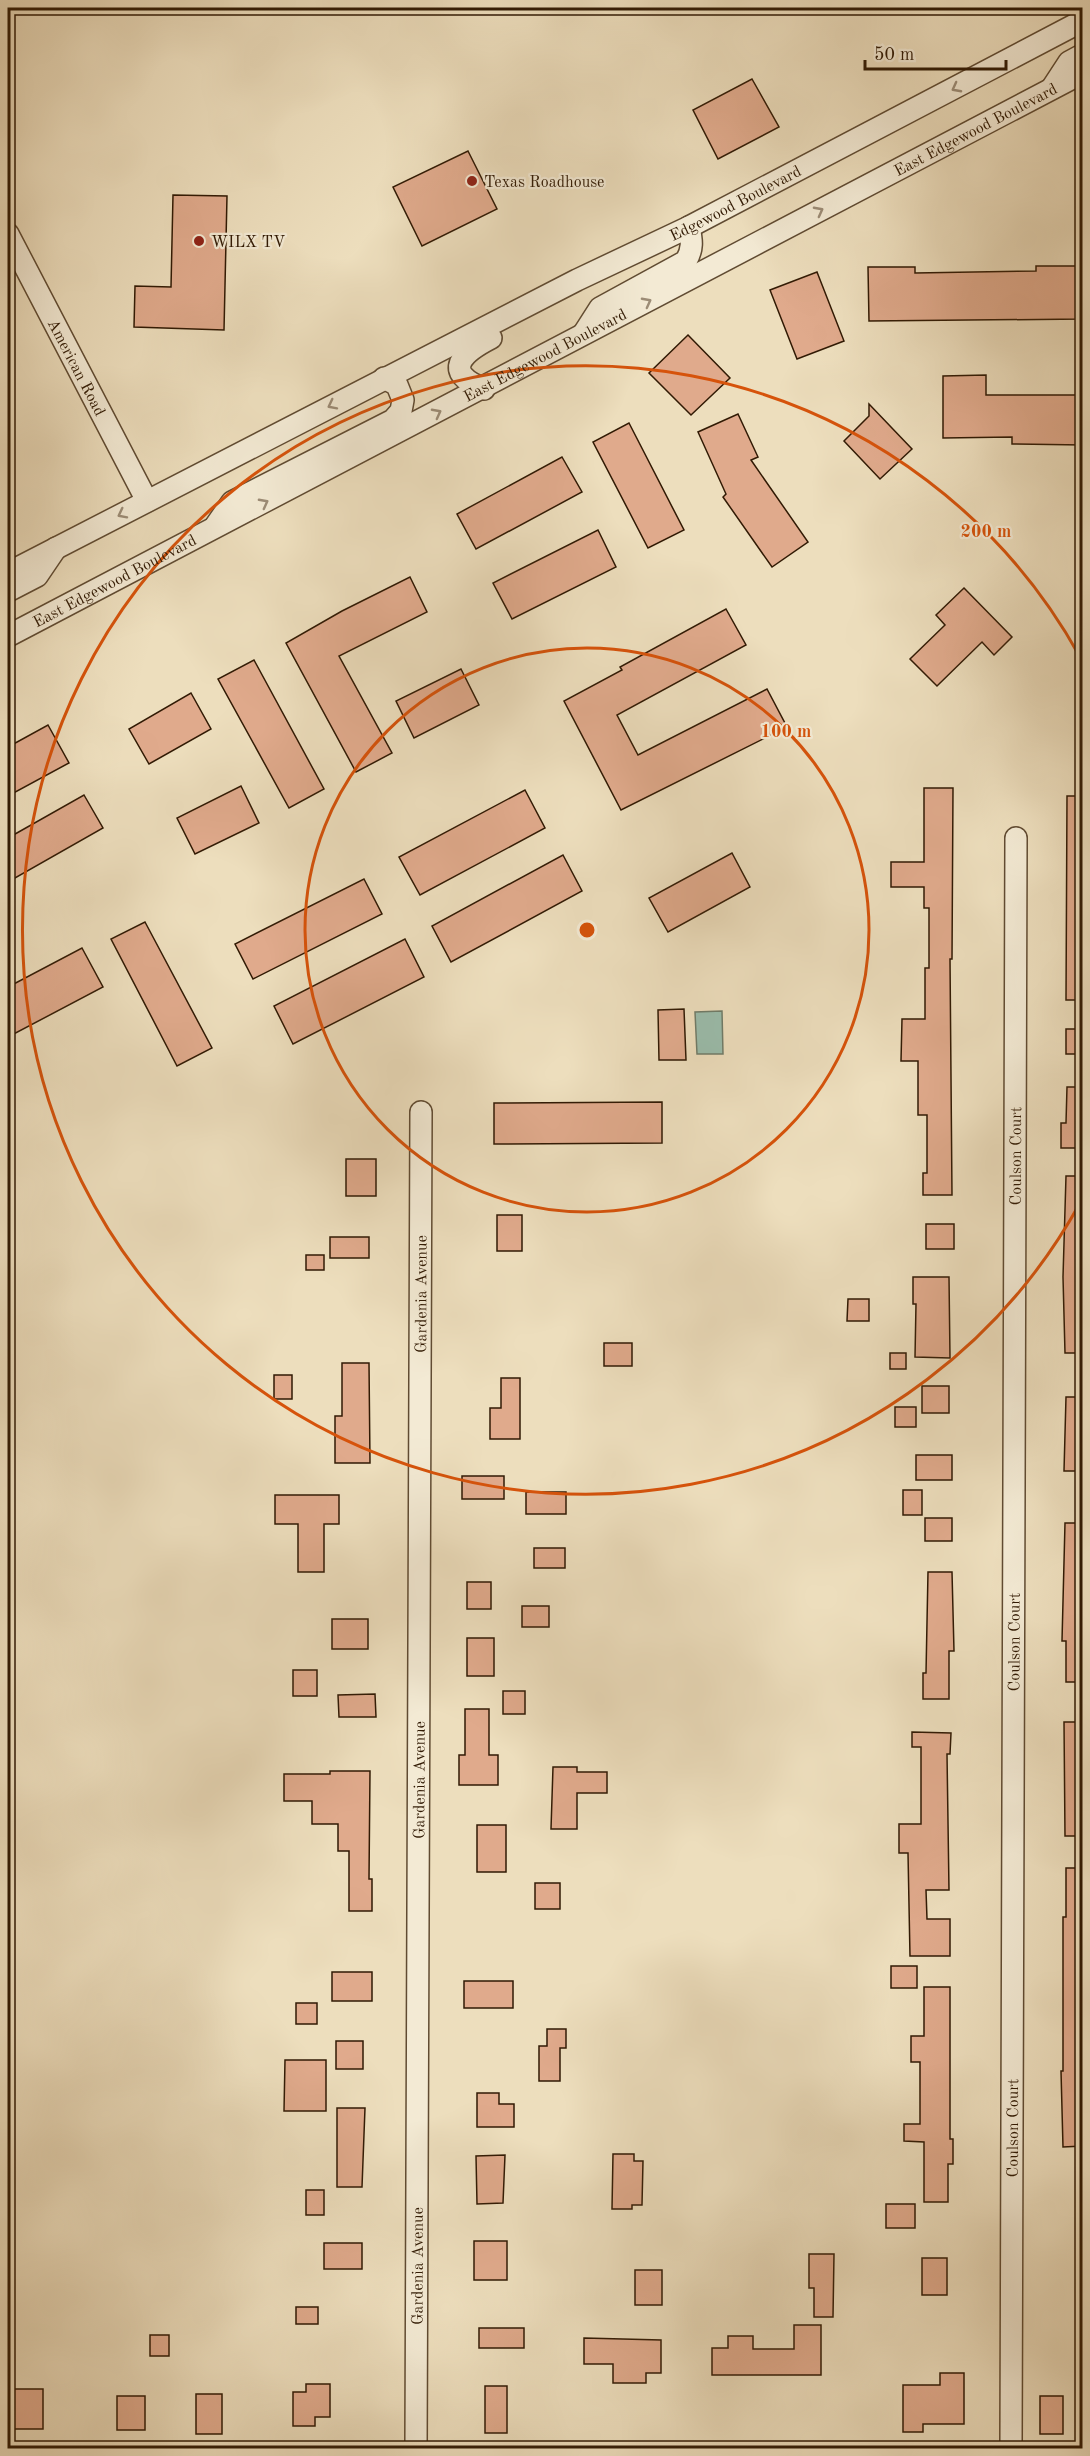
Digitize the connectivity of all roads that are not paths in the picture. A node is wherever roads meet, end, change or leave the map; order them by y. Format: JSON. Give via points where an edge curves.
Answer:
{"nodes":[{"id":1,"x":1083,"y":21,"type":"edge"},
{"id":2,"x":1083,"y":55,"type":"edge"},
{"id":3,"x":1083,"y":73,"type":"edge"},
{"id":4,"x":1052,"y":89,"type":"junction"},
{"id":5,"x":689,"y":227,"type":"junction"},
{"id":6,"x":8,"y":234,"type":"edge"},
{"id":7,"x":577,"y":280,"type":"junction"},
{"id":8,"x":582,"y":336,"type":"junction"},
{"id":9,"x":384,"y":378,"type":"junction"},
{"id":10,"x":484,"y":388,"type":"junction"},
{"id":11,"x":147,"y":501,"type":"junction"},
{"id":12,"x":212,"y":531,"type":"junction"},
{"id":13,"x":56,"y":547,"type":"junction"},
{"id":14,"x":8,"y":573,"type":"edge"},
{"id":15,"x":8,"y":591,"type":"edge"},
{"id":16,"x":8,"y":636,"type":"edge"},
{"id":17,"x":1016,"y":838,"type":"dead end"},
{"id":18,"x":421,"y":1112,"type":"dead end"},
{"id":19,"x":416,"y":2448,"type":"edge"},
{"id":20,"x":1011,"y":2448,"type":"edge"}],
"edges":[{"from":1,"to":5,"type":"street","name":"Edgewood Boulevard","one_way":true},
{"from":2,"to":4,"type":"street","via":[[1069,62]]},
{"from":3,"to":4,"type":"street","name":"East Edgewood Boulevard"},
{"from":8,"to":4,"type":"street","name":"East Edgewood Boulevard","one_way":true},
{"from":5,"to":7,"type":"street","name":"Edgewood Boulevard"},
{"from":5,"to":8,"type":"street","via":[[692,243],[686,261],[600,308]]},
{"from":6,"to":11,"type":"street","name":"American Road"},
{"from":7,"to":9,"type":"street","name":"Edgewood Boulevard"},
{"from":7,"to":10,"type":"street","via":[[551,308],[464,355],[460,365],[463,377]]},
{"from":8,"to":10,"type":"street","name":"East Edgewood Boulevard"},
{"from":9,"to":11,"type":"street","one_way":true},
{"from":9,"to":12,"type":"street","via":[[397,385],[403,400],[402,411],[393,420],[232,502]]},
{"from":12,"to":10,"type":"street","name":"East Edgewood Boulevard","one_way":true},
{"from":11,"to":13,"type":"street","one_way":true},
{"from":12,"to":16,"type":"street","name":"East Edgewood Boulevard"},
{"from":13,"to":14,"type":"street"},
{"from":13,"to":15,"type":"street","via":[[38,576]]},
{"from":17,"to":20,"type":"street","name":"Coulson Court"},
{"from":18,"to":19,"type":"street","name":"Gardenia Avenue"}]}
